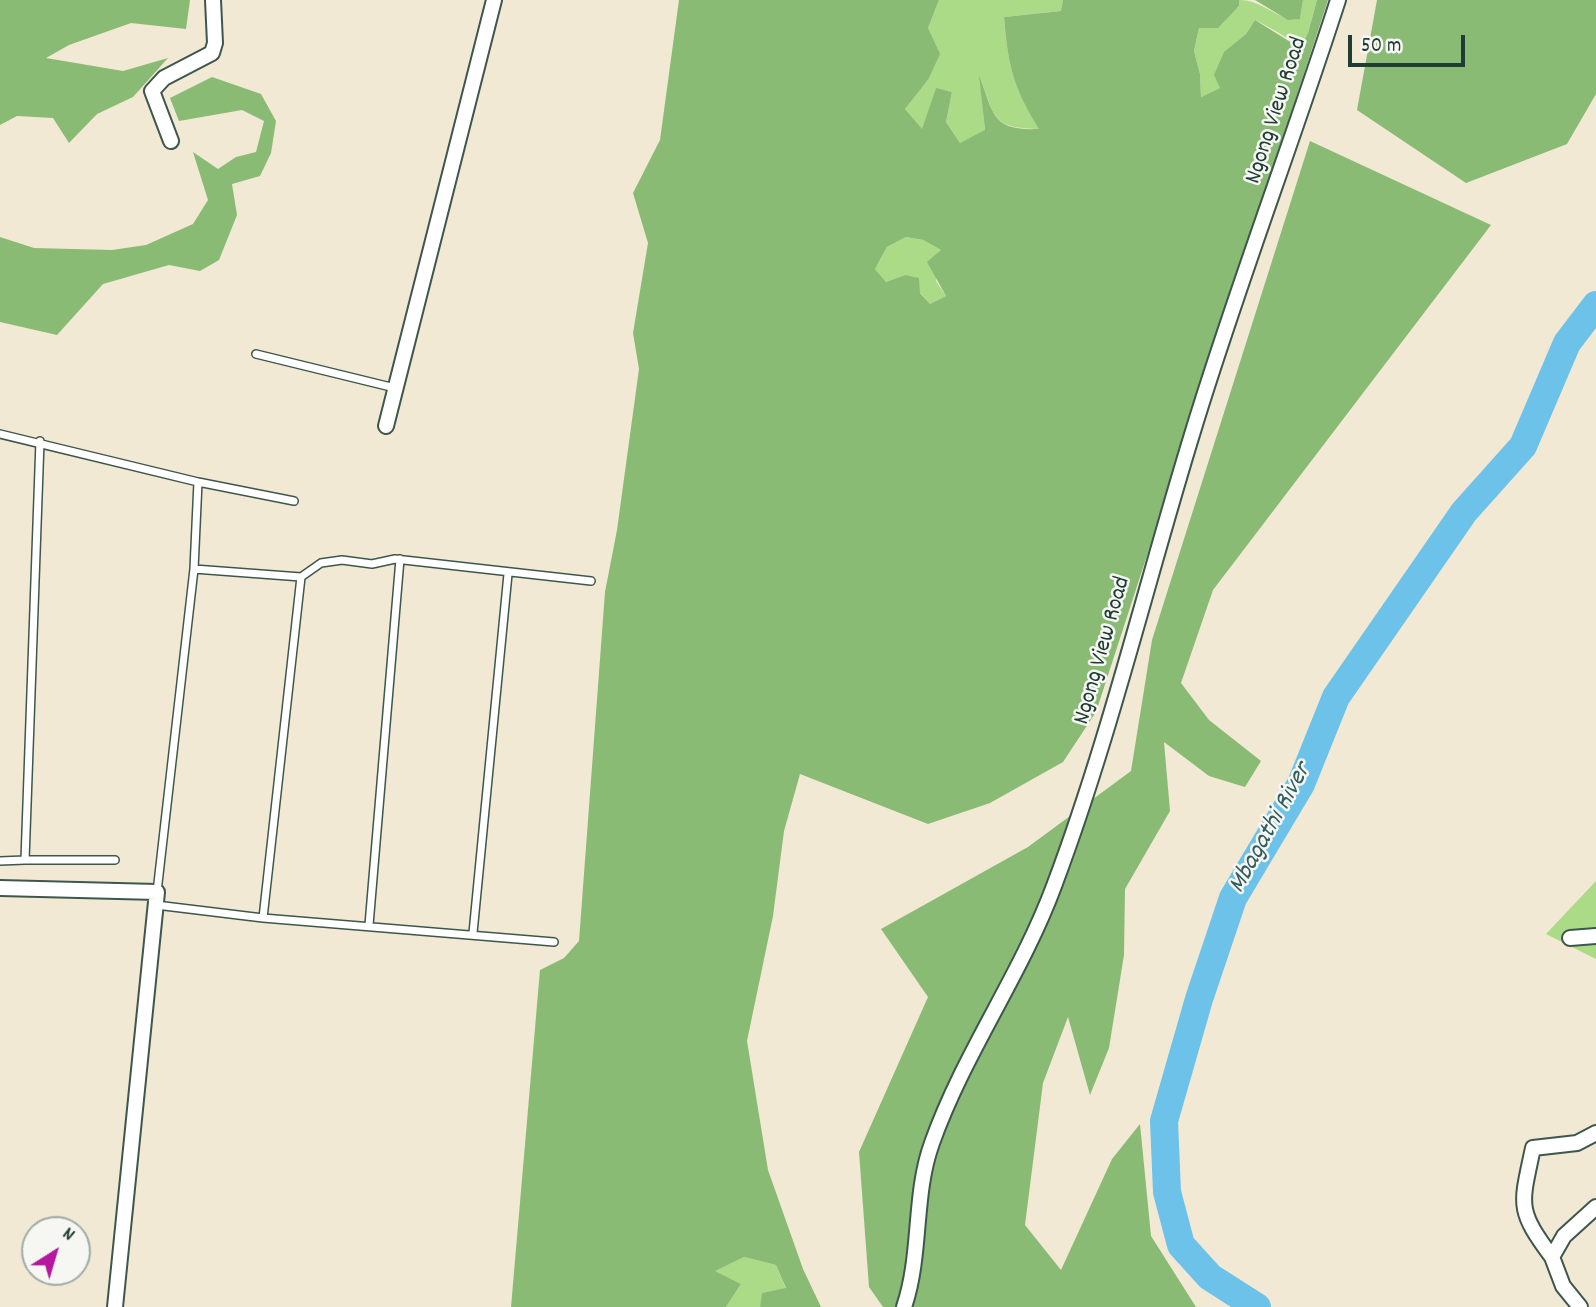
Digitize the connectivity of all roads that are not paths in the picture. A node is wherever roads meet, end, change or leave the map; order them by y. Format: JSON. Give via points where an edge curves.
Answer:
{"nodes":[{"id":1,"x":213,"y":0,"type":"edge"},
{"id":2,"x":494,"y":0,"type":"edge"},
{"id":3,"x":1338,"y":0,"type":"edge"},
{"id":4,"x":171,"y":141,"type":"dead end"},
{"id":5,"x":256,"y":354,"type":"dead end"},
{"id":6,"x":395,"y":388,"type":"junction"},
{"id":7,"x":386,"y":426,"type":"dead end"},
{"id":8,"x":0,"y":434,"type":"edge"},
{"id":9,"x":40,"y":441,"type":"junction"},
{"id":10,"x":198,"y":482,"type":"junction"},
{"id":11,"x":294,"y":501,"type":"dead end"},
{"id":12,"x":400,"y":559,"type":"junction"},
{"id":13,"x":194,"y":569,"type":"junction"},
{"id":14,"x":508,"y":573,"type":"junction"},
{"id":15,"x":301,"y":577,"type":"junction"},
{"id":16,"x":590,"y":581,"type":"dead end"},
{"id":17,"x":25,"y":860,"type":"junction"},
{"id":18,"x":115,"y":860,"type":"dead end"},
{"id":19,"x":0,"y":861,"type":"edge"},
{"id":20,"x":0,"y":888,"type":"edge"},
{"id":21,"x":157,"y":898,"type":"junction"},
{"id":22,"x":263,"y":918,"type":"junction"},
{"id":23,"x":369,"y":925,"type":"junction"},
{"id":24,"x":473,"y":933,"type":"junction"},
{"id":25,"x":1596,"y":936,"type":"edge"},
{"id":26,"x":1570,"y":938,"type":"dead end"},
{"id":27,"x":554,"y":942,"type":"dead end"},
{"id":28,"x":1596,"y":1133,"type":"edge"},
{"id":29,"x":1596,"y":1208,"type":"edge"},
{"id":30,"x":1552,"y":1257,"type":"junction"},
{"id":31,"x":115,"y":1307,"type":"edge"},
{"id":32,"x":904,"y":1307,"type":"edge"},
{"id":33,"x":1580,"y":1307,"type":"edge"}],
"edges":[{"from":1,"to":4,"type":"street","via":[[212,53],[164,78],[152,91]]},
{"from":2,"to":6,"type":"street"},
{"from":3,"to":32,"type":"street","name":"Ngong View Road","via":[[1206,389],[1054,888],[954,1088],[930,1147],[912,1283]]},
{"from":5,"to":6,"type":"lane"},
{"from":6,"to":7,"type":"street"},
{"from":8,"to":9,"type":"lane"},
{"from":9,"to":10,"type":"lane"},
{"from":9,"to":17,"type":"lane"},
{"from":10,"to":11,"type":"lane"},
{"from":10,"to":13,"type":"lane"},
{"from":12,"to":14,"type":"lane"},
{"from":12,"to":15,"type":"lane","via":[[372,564],[321,563]]},
{"from":12,"to":23,"type":"lane"},
{"from":13,"to":15,"type":"lane"},
{"from":13,"to":21,"type":"lane"},
{"from":14,"to":16,"type":"lane"},
{"from":14,"to":24,"type":"lane"},
{"from":15,"to":22,"type":"lane"},
{"from":17,"to":18,"type":"lane"},
{"from":17,"to":19,"type":"lane"},
{"from":20,"to":21,"type":"street"},
{"from":21,"to":22,"type":"lane"},
{"from":21,"to":31,"type":"street"},
{"from":22,"to":23,"type":"lane"},
{"from":23,"to":24,"type":"lane"},
{"from":24,"to":27,"type":"lane"},
{"from":25,"to":26,"type":"street"},
{"from":28,"to":30,"type":"street","via":[[1577,1143],[1533,1148],[1522,1202],[1532,1230]]},
{"from":29,"to":30,"type":"street","via":[[1564,1236]]},
{"from":30,"to":33,"type":"street","via":[[1563,1286]]}]}
